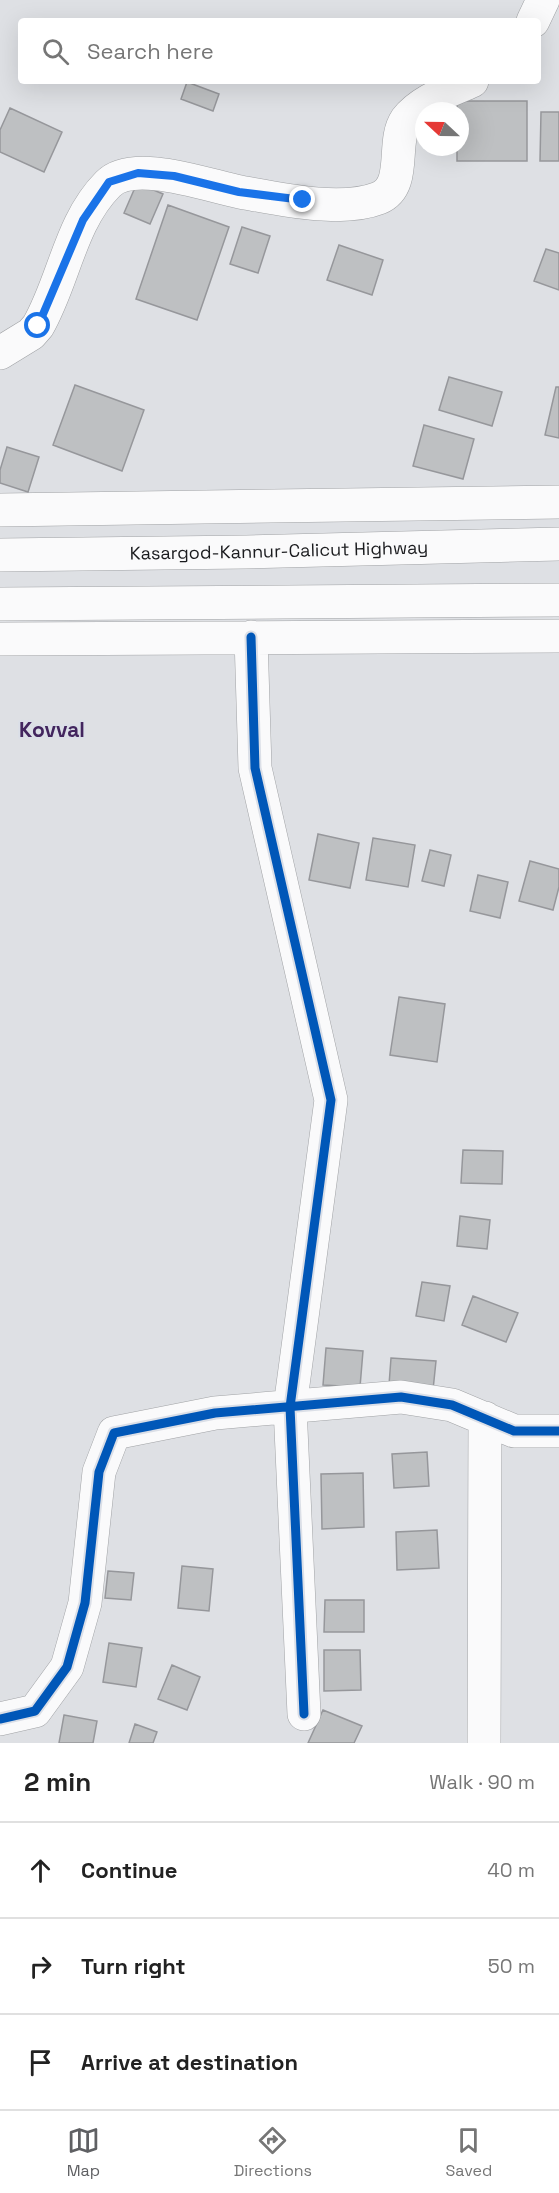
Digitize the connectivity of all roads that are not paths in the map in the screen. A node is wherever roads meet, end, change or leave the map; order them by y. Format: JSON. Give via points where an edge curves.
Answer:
{"nodes":[{"id":1,"x":543,"y":0,"type":"edge"},
{"id":2,"x":534,"y":18,"type":"edge"},
{"id":3,"x":466,"y":84,"type":"edge"},
{"id":4,"x":0,"y":353,"type":"edge"},
{"id":5,"x":559,"y":502,"type":"edge"},
{"id":6,"x":0,"y":510,"type":"edge"},
{"id":7,"x":559,"y":544,"type":"edge"},
{"id":8,"x":0,"y":555,"type":"edge"},
{"id":9,"x":559,"y":600,"type":"edge"},
{"id":10,"x":0,"y":603,"type":"edge"},
{"id":11,"x":559,"y":636,"type":"edge"},
{"id":12,"x":251,"y":637,"type":"junction"},
{"id":13,"x":0,"y":639,"type":"edge"},
{"id":14,"x":290,"y":1407,"type":"junction"},
{"id":15,"x":485,"y":1418,"type":"junction"},
{"id":16,"x":559,"y":1431,"type":"edge"},
{"id":17,"x":304,"y":1714,"type":"dead end"},
{"id":18,"x":0,"y":1719,"type":"edge"},
{"id":19,"x":484,"y":1743,"type":"edge"}],
"edges":[{"from":1,"to":2,"type":"main road"},
{"from":3,"to":4,"type":"main road","via":[[422,105],[407,120],[399,135],[393,184],[377,198],[334,204],[138,173],[109,182],[83,220],[38,326]]},
{"from":5,"to":6,"type":"main road"},
{"from":7,"to":8,"type":"main road","name":"Kasargod-Kannur-Calicut Highway"},
{"from":9,"to":10,"type":"main road"},
{"from":11,"to":12,"type":"main road"},
{"from":12,"to":13,"type":"main road"},
{"from":12,"to":14,"type":"main road","via":[[255,768],[331,1100]]},
{"from":14,"to":15,"type":"main road","via":[[401,1397],[452,1405]]},
{"from":14,"to":17,"type":"main road"},
{"from":14,"to":18,"type":"main road","via":[[215,1413],[114,1433],[99,1472],[85,1603],[67,1667],[35,1711]]},
{"from":15,"to":16,"type":"main road","via":[[514,1431]]},
{"from":15,"to":19,"type":"main road"}]}
